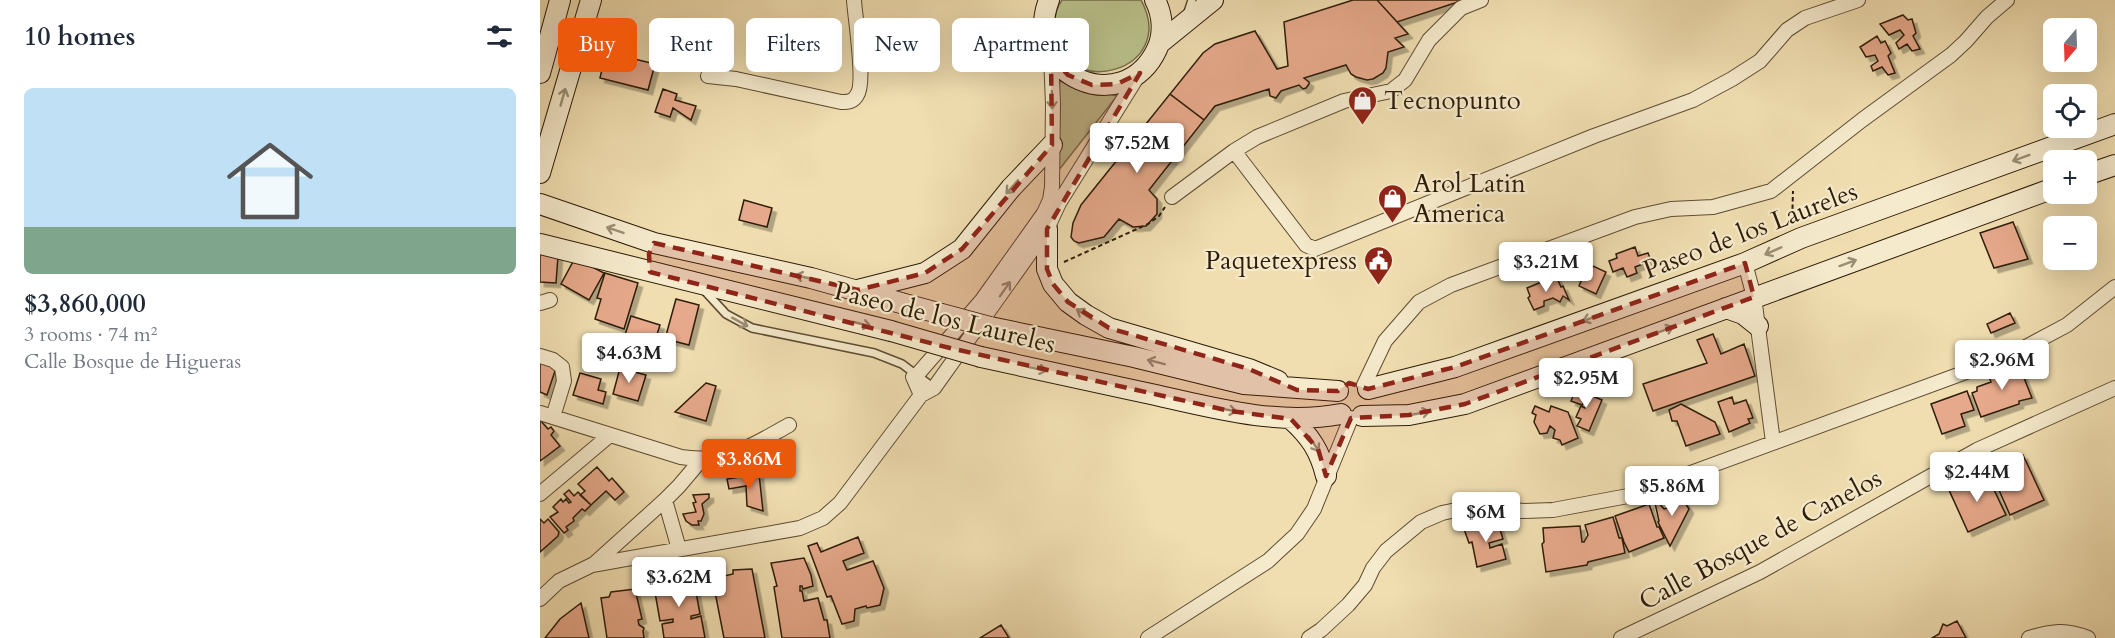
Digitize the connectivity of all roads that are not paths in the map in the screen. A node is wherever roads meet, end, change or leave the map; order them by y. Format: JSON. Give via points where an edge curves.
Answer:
{"nodes":[{"id":1,"x":560,"y":0,"type":"edge"},
{"id":2,"x":591,"y":0,"type":"edge"},
{"id":3,"x":854,"y":0,"type":"edge"},
{"id":4,"x":1038,"y":0,"type":"edge"},
{"id":5,"x":1049,"y":0,"type":"edge"},
{"id":6,"x":1155,"y":0,"type":"edge"},
{"id":7,"x":1192,"y":0,"type":"edge"},
{"id":8,"x":1213,"y":0,"type":"edge"},
{"id":9,"x":1481,"y":0,"type":"edge"},
{"id":10,"x":1858,"y":0,"type":"edge"},
{"id":11,"x":2007,"y":0,"type":"edge"},
{"id":12,"x":1042,"y":18,"type":"edge"},
{"id":13,"x":1044,"y":18,"type":"edge"},
{"id":14,"x":1185,"y":23,"type":"junction"},
{"id":15,"x":1160,"y":43,"type":"junction"},
{"id":16,"x":1051,"y":72,"type":"edge"},
{"id":17,"x":1065,"y":72,"type":"edge"},
{"id":18,"x":540,"y":73,"type":"edge"},
{"id":19,"x":1140,"y":73,"type":"junction"},
{"id":20,"x":708,"y":76,"type":"dead end"},
{"id":21,"x":2115,"y":123,"type":"edge"},
{"id":22,"x":1052,"y":145,"type":"junction"},
{"id":23,"x":1234,"y":151,"type":"junction"},
{"id":24,"x":2115,"y":165,"type":"edge"},
{"id":25,"x":2097,"y":172,"type":"edge"},
{"id":26,"x":540,"y":173,"type":"edge"},
{"id":27,"x":2043,"y":192,"type":"edge"},
{"id":28,"x":1172,"y":197,"type":"road end"},
{"id":29,"x":540,"y":206,"type":"edge"},
{"id":30,"x":540,"y":218,"type":"edge"},
{"id":31,"x":1047,"y":229,"type":"junction"},
{"id":32,"x":654,"y":243,"type":"junction"},
{"id":33,"x":540,"y":244,"type":"edge"},
{"id":34,"x":1745,"y":263,"type":"junction"},
{"id":35,"x":650,"y":272,"type":"junction"},
{"id":36,"x":697,"y":283,"type":"junction"},
{"id":37,"x":2115,"y":287,"type":"edge"},
{"id":38,"x":858,"y":290,"type":"junction"},
{"id":39,"x":1754,"y":297,"type":"junction"},
{"id":40,"x":1726,"y":308,"type":"junction"},
{"id":41,"x":1758,"y":326,"type":"junction"},
{"id":42,"x":540,"y":356,"type":"edge"},
{"id":43,"x":917,"y":375,"type":"junction"},
{"id":44,"x":1366,"y":387,"type":"junction"},
{"id":45,"x":934,"y":388,"type":"junction"},
{"id":46,"x":2115,"y":388,"type":"edge"},
{"id":47,"x":1297,"y":390,"type":"junction"},
{"id":48,"x":1338,"y":391,"type":"junction"},
{"id":49,"x":921,"y":395,"type":"junction"},
{"id":50,"x":547,"y":415,"type":"edge"},
{"id":51,"x":1352,"y":416,"type":"junction"},
{"id":52,"x":1291,"y":418,"type":"junction"},
{"id":53,"x":789,"y":425,"type":"dead end"},
{"id":54,"x":610,"y":435,"type":"junction"},
{"id":55,"x":1773,"y":442,"type":"junction"},
{"id":56,"x":701,"y":460,"type":"junction"},
{"id":57,"x":1326,"y":476,"type":"junction"},
{"id":58,"x":540,"y":494,"type":"edge"},
{"id":59,"x":665,"y":500,"type":"junction"},
{"id":60,"x":679,"y":549,"type":"junction"},
{"id":61,"x":592,"y":566,"type":"junction"},
{"id":62,"x":540,"y":599,"type":"edge"},
{"id":63,"x":1624,"y":637,"type":"edge"},
{"id":64,"x":1148,"y":638,"type":"edge"},
{"id":65,"x":1308,"y":638,"type":"edge"},
{"id":66,"x":2029,"y":638,"type":"edge"},
{"id":67,"x":2088,"y":638,"type":"edge"}],
"edges":[{"from":1,"to":18,"type":"main road"},
{"from":26,"to":2,"type":"main road","one_way":true},
{"from":3,"to":20,"type":"street","via":[[862,81],[858,94],[850,101]]},
{"from":4,"to":12,"type":"main road"},
{"from":5,"to":13,"type":"main road"},
{"from":6,"to":15,"type":"main road","via":[[1162,25]]},
{"from":7,"to":14,"type":"lane"},
{"from":8,"to":14,"type":"main road"},
{"from":9,"to":23,"type":"street","via":[[1461,8],[1429,40],[1405,80],[1391,91],[1344,101],[1257,137]]},
{"from":10,"to":23,"type":"street","via":[[1805,18],[1787,30],[1760,61],[1693,100],[1315,249],[1306,244]]},
{"from":11,"to":44,"type":"street","via":[[1952,55],[1771,191],[1713,207],[1671,209],[1635,217],[1451,285],[1419,302],[1385,341]]},
{"from":14,"to":15,"type":"main road"},
{"from":15,"to":19,"type":"main road"},
{"from":16,"to":22,"type":"street","one_way":true},
{"from":17,"to":19,"type":"main road","via":[[1092,85],[1118,84]]},
{"from":19,"to":31,"type":"street","via":[[1059,202]]},
{"from":21,"to":34,"type":"main road","name":"Paseo de los Laureles","one_way":true,"via":[[1801,238]]},
{"from":22,"to":38,"type":"main road","one_way":true,"via":[[962,249],[925,273]]},
{"from":22,"to":43,"type":"street","via":[[1052,187],[1044,213],[982,300]]},
{"from":23,"to":28,"type":"street"},
{"from":24,"to":25,"type":"main road"},
{"from":39,"to":27,"type":"main road","name":"Paseo de los Laureles","one_way":true},
{"from":29,"to":30,"type":"main road"},
{"from":32,"to":29,"type":"main road","name":"Paseo de los Laureles","one_way":true},
{"from":45,"to":31,"type":"street","one_way":true},
{"from":47,"to":31,"type":"main road","one_way":true,"via":[[1249,369],[1109,328],[1086,315],[1053,284],[1047,269]]},
{"from":32,"to":35,"type":"main road","via":[[649,254]]},
{"from":38,"to":32,"type":"main road","name":"Paseo de los Laureles","one_way":true},
{"from":33,"to":35,"type":"main road","name":"Paseo de los Laureles"},
{"from":34,"to":39,"type":"street"},
{"from":34,"to":44,"type":"main road","name":"Paseo de los Laureles","one_way":true,"via":[[1455,367]]},
{"from":35,"to":36,"type":"main road","name":"Paseo de los Laureles"},
{"from":36,"to":43,"type":"lane","one_way":true,"via":[[726,314],[752,328],[874,353]]},
{"from":36,"to":52,"type":"main road","name":"Paseo de los Laureles","one_way":true,"bridge":true,"via":[[981,357],[1230,411]]},
{"from":37,"to":55,"type":"street","via":[[2067,325],[2007,357]]},
{"from":47,"to":38,"type":"main road","name":"Paseo de los Laureles","one_way":true,"bridge":true,"via":[[1244,384],[990,327]]},
{"from":39,"to":40,"type":"main road","name":"Paseo de los Laureles"},
{"from":39,"to":41,"type":"street"},
{"from":40,"to":41,"type":"main road","via":[[1743,314]]},
{"from":51,"to":40,"type":"main road","name":"Paseo de los Laureles","one_way":true,"via":[[1409,415],[1465,404]]},
{"from":41,"to":55,"type":"street"},
{"from":42,"to":50,"type":"street","via":[[562,368],[564,381]]},
{"from":43,"to":45,"type":"lane"},
{"from":43,"to":49,"type":"street","via":[[913,377]]},
{"from":44,"to":48,"type":"main road","via":[[1349,382]]},
{"from":44,"to":51,"type":"main road","via":[[1371,401],[1367,412]]},
{"from":45,"to":49,"type":"street"},
{"from":46,"to":63,"type":"street","name":"Calle Bosque de Canelos","via":[[1977,450],[1760,572]]},
{"from":47,"to":48,"type":"main road","name":"Paseo de los Laureles"},
{"from":48,"to":51,"type":"main road","via":[[1336,405]]},
{"from":49,"to":60,"type":"street","via":[[840,503],[823,518],[800,528]]},
{"from":50,"to":54,"type":"street"},
{"from":51,"to":52,"type":"main road","name":"Paseo de los Laureles"},
{"from":51,"to":57,"type":"street"},
{"from":52,"to":57,"type":"main road","one_way":true,"via":[[1314,444]]},
{"from":53,"to":56,"type":"street","via":[[743,450]]},
{"from":54,"to":56,"type":"street"},
{"from":54,"to":58,"type":"street"},
{"from":55,"to":65,"type":"street","via":[[1628,496],[1552,510],[1496,507],[1442,513],[1421,522],[1386,551],[1348,605]]},
{"from":56,"to":59,"type":"street"},
{"from":57,"to":64,"type":"street","via":[[1314,509],[1297,534],[1268,561]]},
{"from":59,"to":60,"type":"street"},
{"from":59,"to":61,"type":"street"},
{"from":60,"to":61,"type":"street"},
{"from":61,"to":62,"type":"street","via":[[559,581]]},
{"from":66,"to":67,"type":"street","via":[[2071,631]]}]}
